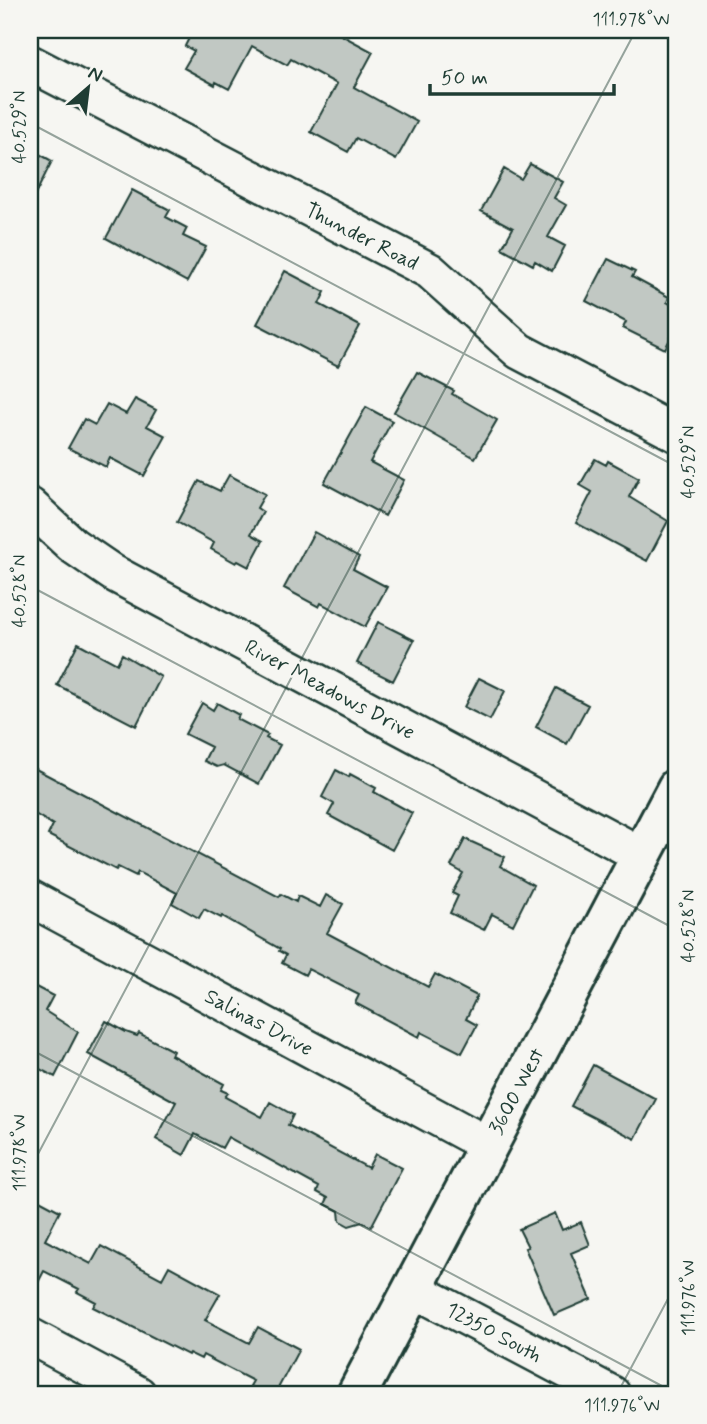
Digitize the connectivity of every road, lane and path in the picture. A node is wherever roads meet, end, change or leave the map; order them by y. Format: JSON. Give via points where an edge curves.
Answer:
{"nodes":[{"id":1,"x":30,"y":63,"type":"edge"},
{"id":2,"x":677,"y":434,"type":"edge"},
{"id":3,"x":30,"y":506,"type":"edge"},
{"id":4,"x":677,"y":788,"type":"edge"},
{"id":5,"x":641,"y":855,"type":"junction"},
{"id":6,"x":30,"y":898,"type":"edge"},
{"id":7,"x":488,"y":1145,"type":"junction"},
{"id":8,"x":413,"y":1289,"type":"junction"},
{"id":9,"x":30,"y":1336,"type":"edge"},
{"id":10,"x":138,"y":1394,"type":"edge"},
{"id":11,"x":358,"y":1394,"type":"edge"},
{"id":12,"x":612,"y":1394,"type":"edge"}],
"edges":[{"from":1,"to":2,"type":"street","name":"Thunder Road","via":[[430,271],[519,351]]},
{"from":3,"to":5,"type":"street","name":"River Meadows Drive","via":[[72,545],[113,573]]},
{"from":4,"to":5,"type":"main road","name":"3600 West"},
{"from":5,"to":7,"type":"main road","name":"3600 West"},
{"from":6,"to":7,"type":"street","name":"Salinas Drive"},
{"from":7,"to":8,"type":"main road","name":"3600 West"},
{"from":8,"to":11,"type":"main road","name":"3600 West"},
{"from":8,"to":12,"type":"street","name":"12350 South"},
{"from":9,"to":10,"type":"street"}]}
